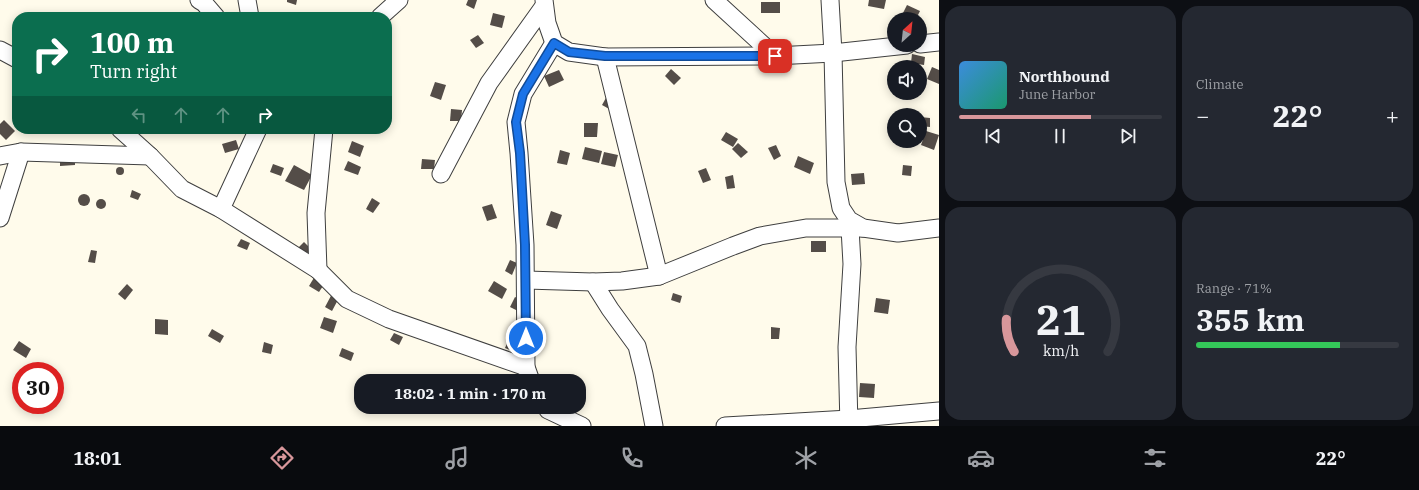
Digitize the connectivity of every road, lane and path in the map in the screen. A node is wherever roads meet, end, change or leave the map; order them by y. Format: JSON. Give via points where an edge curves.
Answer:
{"nodes":[{"id":1,"x":199,"y":0,"type":"edge"},
{"id":2,"x":247,"y":0,"type":"edge"},
{"id":3,"x":398,"y":0,"type":"edge"},
{"id":4,"x":714,"y":0,"type":"edge"},
{"id":5,"x":830,"y":0,"type":"edge"},
{"id":6,"x":544,"y":3,"type":"edge"},
{"id":7,"x":212,"y":12,"type":"edge"},
{"id":8,"x":249,"y":12,"type":"edge"},
{"id":9,"x":385,"y":12,"type":"edge"},
{"id":10,"x":939,"y":42,"type":"edge"},
{"id":11,"x":554,"y":43,"type":"junction"},
{"id":12,"x":927,"y":43,"type":"edge"},
{"id":13,"x":887,"y":47,"type":"edge"},
{"id":14,"x":0,"y":50,"type":"edge"},
{"id":15,"x":833,"y":53,"type":"junction"},
{"id":16,"x":12,"y":56,"type":"edge"},
{"id":17,"x":605,"y":56,"type":"junction"},
{"id":18,"x":775,"y":56,"type":"junction"},
{"id":19,"x":126,"y":134,"type":"edge"},
{"id":20,"x":256,"y":134,"type":"edge"},
{"id":21,"x":324,"y":134,"type":"edge"},
{"id":22,"x":21,"y":152,"type":"junction"},
{"id":23,"x":0,"y":156,"type":"edge"},
{"id":24,"x":150,"y":156,"type":"junction"},
{"id":25,"x":441,"y":174,"type":"dead end"},
{"id":26,"x":221,"y":209,"type":"junction"},
{"id":27,"x":0,"y":218,"type":"edge"},
{"id":28,"x":857,"y":228,"type":"junction"},
{"id":29,"x":939,"y":228,"type":"edge"},
{"id":30,"x":318,"y":270,"type":"junction"},
{"id":31,"x":659,"y":276,"type":"junction"},
{"id":32,"x":526,"y":280,"type":"junction"},
{"id":33,"x":593,"y":282,"type":"junction"},
{"id":34,"x":529,"y":374,"type":"edge"},
{"id":35,"x":939,"y":411,"type":"edge"},
{"id":36,"x":556,"y":414,"type":"edge"},
{"id":37,"x":912,"y":420,"type":"edge"},
{"id":38,"x":849,"y":422,"type":"edge"},
{"id":39,"x":582,"y":426,"type":"edge"},
{"id":40,"x":654,"y":426,"type":"edge"},
{"id":41,"x":725,"y":426,"type":"edge"}],
"edges":[{"from":1,"to":7,"type":"street"},
{"from":2,"to":8,"type":"street"},
{"from":3,"to":9,"type":"street"},
{"from":4,"to":18,"type":"street"},
{"from":5,"to":15,"type":"street"},
{"from":6,"to":11,"type":"street"},
{"from":6,"to":25,"type":"street","via":[[489,83]]},
{"from":10,"to":12,"type":"street"},
{"from":11,"to":17,"type":"street","via":[[569,52]]},
{"from":11,"to":32,"type":"street","via":[[523,94],[516,122]]},
{"from":13,"to":15,"type":"street"},
{"from":14,"to":16,"type":"street"},
{"from":15,"to":18,"type":"street"},
{"from":15,"to":28,"type":"street","via":[[836,182],[841,208]]},
{"from":17,"to":18,"type":"street"},
{"from":17,"to":31,"type":"street"},
{"from":19,"to":24,"type":"street"},
{"from":20,"to":26,"type":"street"},
{"from":21,"to":30,"type":"street","via":[[316,213]]},
{"from":22,"to":23,"type":"street"},
{"from":22,"to":24,"type":"street"},
{"from":22,"to":27,"type":"street"},
{"from":24,"to":26,"type":"street","via":[[182,189]]},
{"from":26,"to":30,"type":"street"},
{"from":28,"to":29,"type":"street","via":[[898,233]]},
{"from":28,"to":31,"type":"street","via":[[806,228],[760,236]]},
{"from":28,"to":38,"type":"street","via":[[847,347]]},
{"from":30,"to":34,"type":"street","via":[[347,299],[389,319]]},
{"from":31,"to":33,"type":"street"},
{"from":32,"to":33,"type":"street"},
{"from":32,"to":34,"type":"street"},
{"from":33,"to":40,"type":"street","via":[[637,346]]},
{"from":35,"to":37,"type":"street"},
{"from":36,"to":39,"type":"street"},
{"from":37,"to":38,"type":"street"},
{"from":38,"to":41,"type":"street"}]}
